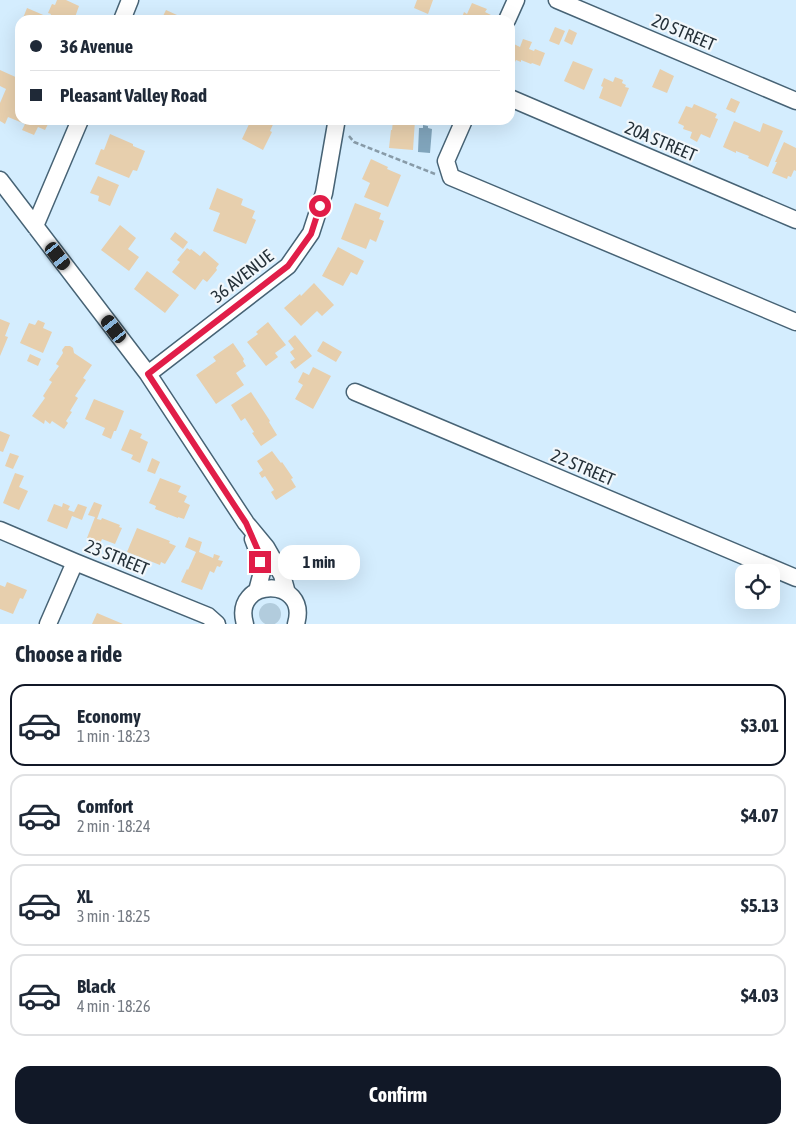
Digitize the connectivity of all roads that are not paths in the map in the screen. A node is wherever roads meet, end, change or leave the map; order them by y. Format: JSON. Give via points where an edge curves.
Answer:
{"nodes":[{"id":1,"x":130,"y":0,"type":"edge"},
{"id":2,"x":516,"y":0,"type":"edge"},
{"id":3,"x":557,"y":0,"type":"edge"},
{"id":4,"x":124,"y":15,"type":"edge"},
{"id":5,"x":510,"y":15,"type":"edge"},
{"id":6,"x":515,"y":100,"type":"edge"},
{"id":7,"x":796,"y":101,"type":"edge"},
{"id":8,"x":78,"y":125,"type":"edge"},
{"id":9,"x":336,"y":125,"type":"edge"},
{"id":10,"x":462,"y":125,"type":"edge"},
{"id":11,"x":0,"y":180,"type":"edge"},
{"id":12,"x":796,"y":220,"type":"edge"},
{"id":13,"x":35,"y":226,"type":"junction"},
{"id":14,"x":796,"y":322,"type":"edge"},
{"id":15,"x":148,"y":374,"type":"junction"},
{"id":16,"x":355,"y":392,"type":"dead end"},
{"id":17,"x":246,"y":523,"type":"junction"},
{"id":18,"x":0,"y":530,"type":"edge"},
{"id":19,"x":75,"y":562,"type":"junction"},
{"id":20,"x":796,"y":578,"type":"edge"},
{"id":21,"x":257,"y":591,"type":"junction"},
{"id":22,"x":287,"y":593,"type":"junction"},
{"id":23,"x":243,"y":622,"type":"edge"},
{"id":24,"x":298,"y":622,"type":"edge"},
{"id":25,"x":48,"y":624,"type":"edge"},
{"id":26,"x":217,"y":624,"type":"edge"}],
"edges":[{"from":1,"to":4,"type":"street"},
{"from":2,"to":5,"type":"street"},
{"from":3,"to":7,"type":"street","name":"20 STREET"},
{"from":6,"to":12,"type":"street","name":"20A STREET"},
{"from":8,"to":13,"type":"street"},
{"from":9,"to":15,"type":"street","name":"36 AVENUE","via":[[324,193],[311,234],[288,266]]},
{"from":10,"to":14,"type":"street","via":[[446,161],[451,177]]},
{"from":11,"to":13,"type":"street"},
{"from":13,"to":15,"type":"street"},
{"from":15,"to":17,"type":"street"},
{"from":16,"to":20,"type":"street","name":"22 STREET"},
{"from":17,"to":21,"type":"street","via":[[260,555],[262,572]]},
{"from":17,"to":22,"type":"street","via":[[266,547],[282,575]]},
{"from":18,"to":19,"type":"street","name":"23 STREET"},
{"from":19,"to":25,"type":"street"},
{"from":19,"to":26,"type":"street","name":"23 STREET","via":[[208,616]]},
{"from":21,"to":22,"type":"street","via":[[272,588]]},
{"from":21,"to":23,"type":"street","via":[[246,603]]},
{"from":22,"to":24,"type":"street","via":[[296,604]]}]}
